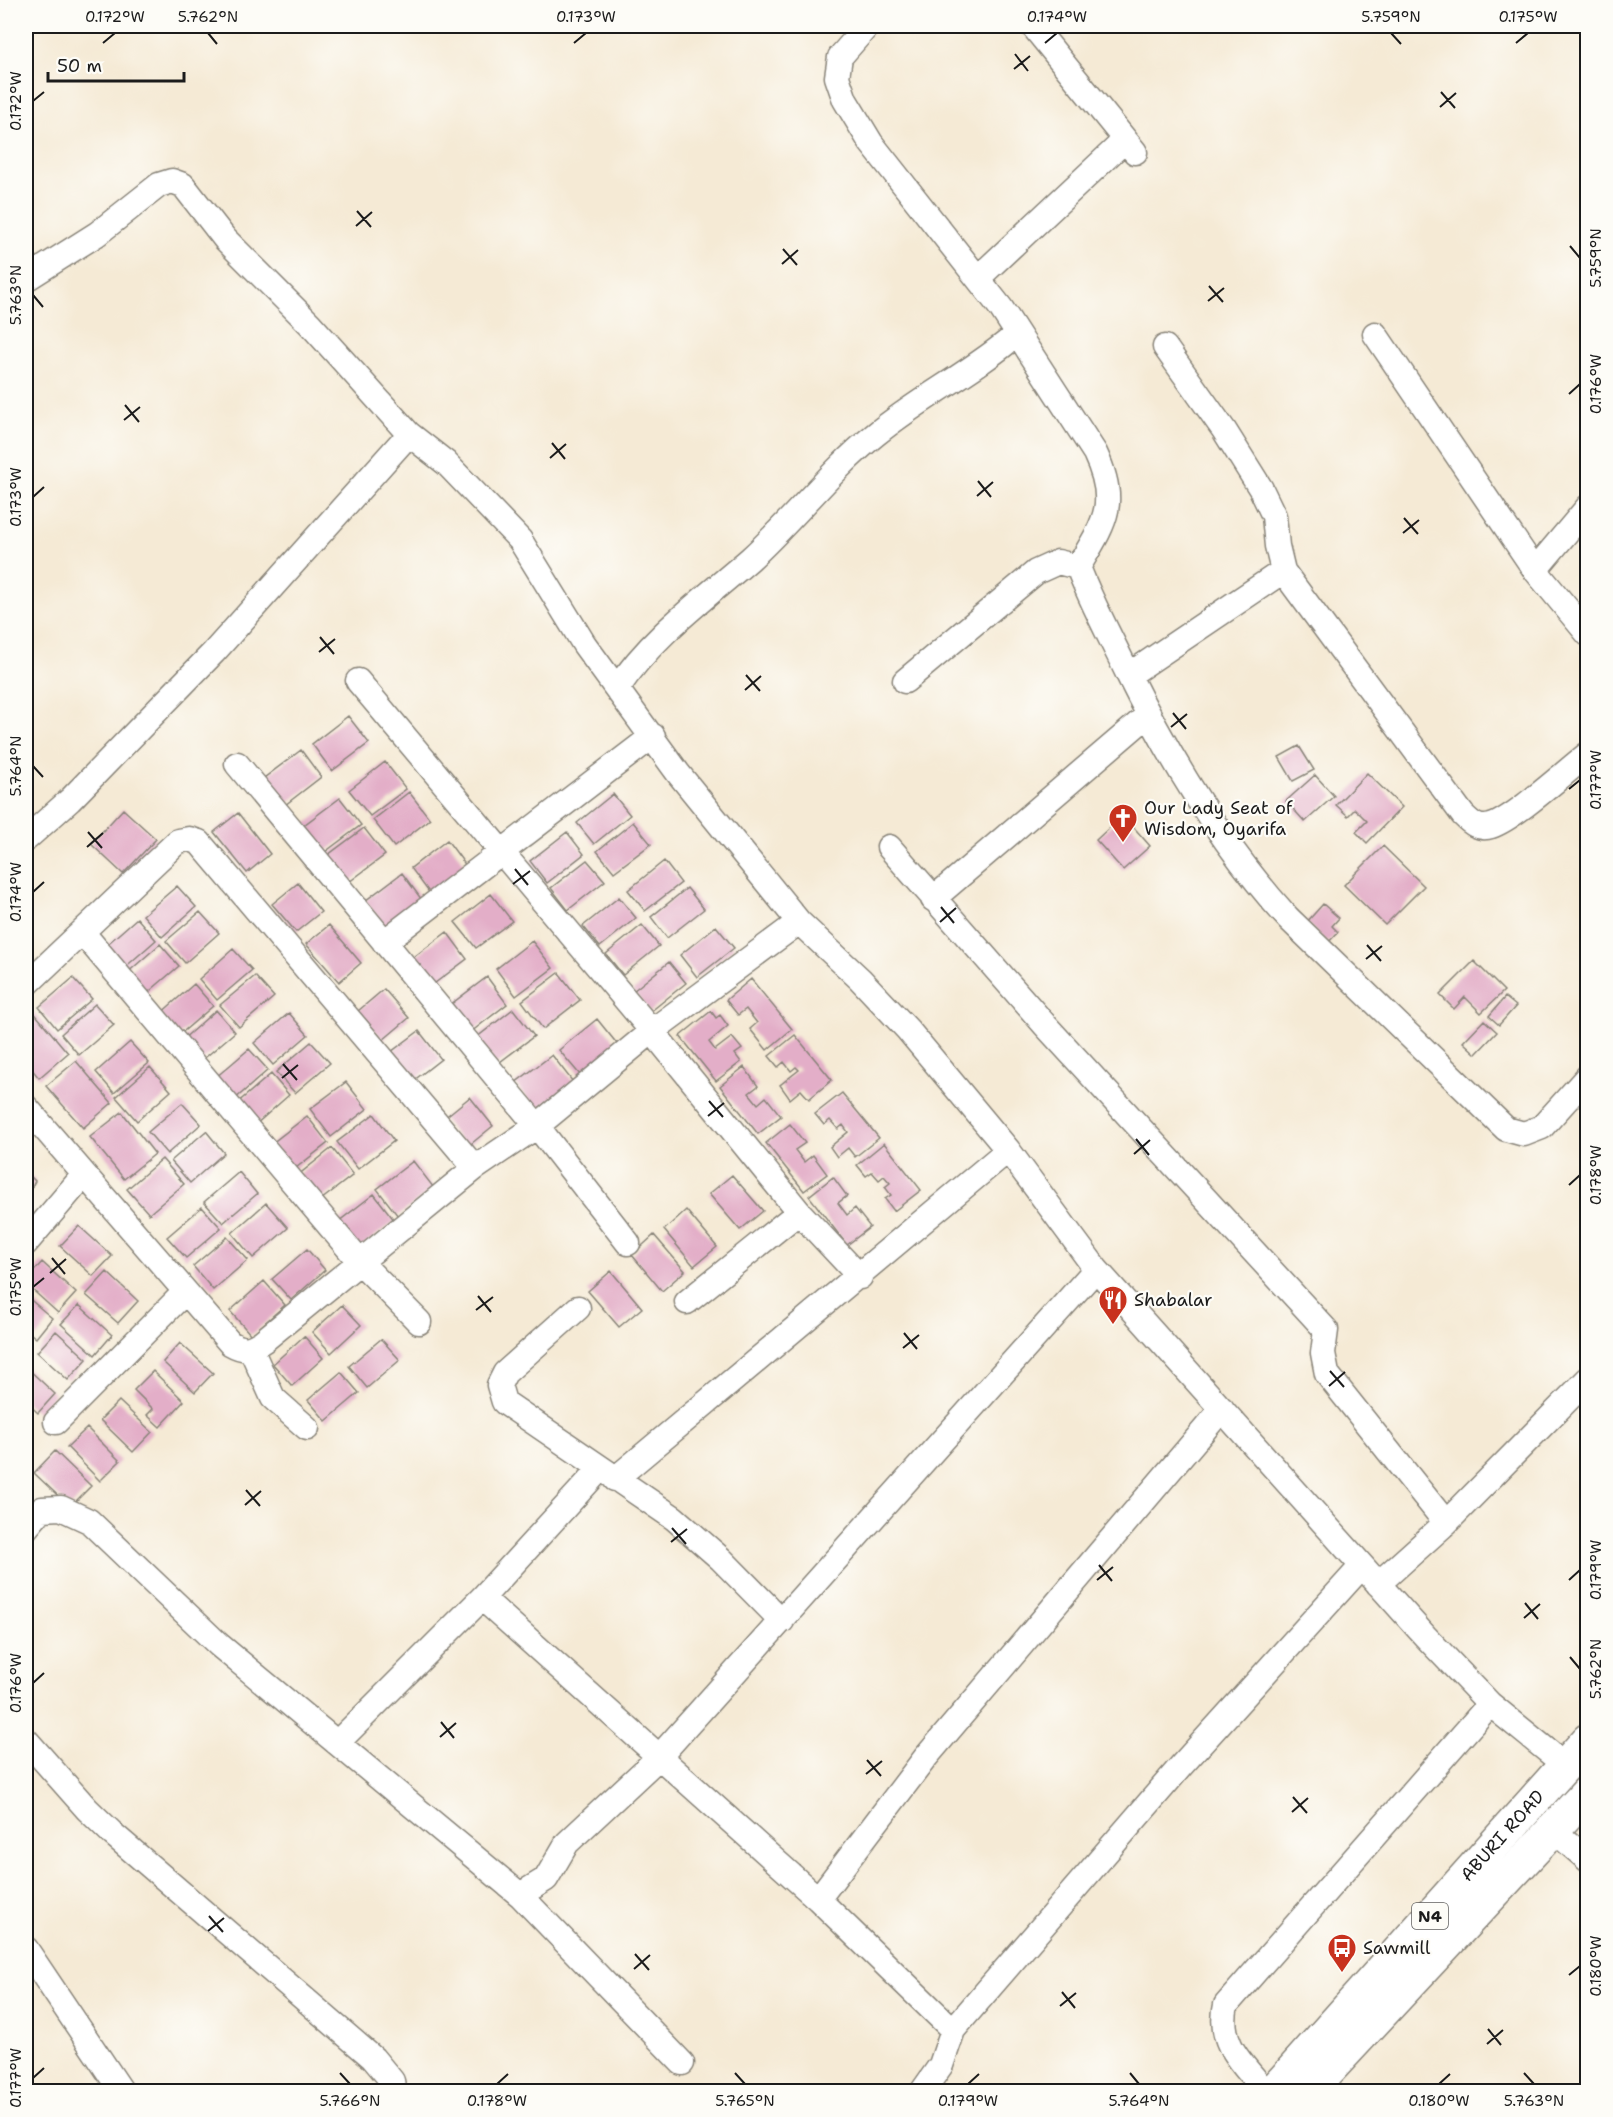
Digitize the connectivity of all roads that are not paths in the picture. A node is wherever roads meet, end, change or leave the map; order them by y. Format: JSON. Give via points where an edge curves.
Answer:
{"nodes":[{"id":1,"x":867,"y":26,"type":"edge"},
{"id":2,"x":1032,"y":26,"type":"edge"},
{"id":3,"x":978,"y":278,"type":"junction"},
{"id":4,"x":26,"y":279,"type":"edge"},
{"id":5,"x":1017,"y":334,"type":"junction"},
{"id":6,"x":1375,"y":334,"type":"dead end"},
{"id":7,"x":1165,"y":347,"type":"dead end"},
{"id":8,"x":409,"y":434,"type":"junction"},
{"id":9,"x":1587,"y":507,"type":"edge"},
{"id":10,"x":1078,"y":567,"type":"junction"},
{"id":11,"x":1535,"y":570,"type":"junction"},
{"id":12,"x":1283,"y":571,"type":"junction"},
{"id":13,"x":1587,"y":634,"type":"edge"},
{"id":14,"x":1129,"y":675,"type":"junction"},
{"id":15,"x":358,"y":681,"type":"dead end"},
{"id":16,"x":905,"y":681,"type":"dead end"},
{"id":17,"x":617,"y":689,"type":"junction"},
{"id":18,"x":1148,"y":715,"type":"junction"},
{"id":19,"x":653,"y":736,"type":"junction"},
{"id":20,"x":1587,"y":754,"type":"edge"},
{"id":21,"x":237,"y":764,"type":"dead end"},
{"id":22,"x":26,"y":839,"type":"edge"},
{"id":23,"x":889,"y":847,"type":"dead end"},
{"id":24,"x":502,"y":852,"type":"junction"},
{"id":25,"x":933,"y":899,"type":"junction"},
{"id":26,"x":798,"y":922,"type":"junction"},
{"id":27,"x":82,"y":932,"type":"junction"},
{"id":28,"x":384,"y":942,"type":"junction"},
{"id":29,"x":26,"y":985,"type":"edge"},
{"id":30,"x":652,"y":1031,"type":"junction"},
{"id":31,"x":1587,"y":1076,"type":"edge"},
{"id":32,"x":26,"y":1107,"type":"edge"},
{"id":33,"x":537,"y":1126,"type":"junction"},
{"id":34,"x":1008,"y":1150,"type":"junction"},
{"id":35,"x":475,"y":1168,"type":"junction"},
{"id":36,"x":84,"y":1175,"type":"junction"},
{"id":37,"x":799,"y":1212,"type":"junction"},
{"id":38,"x":26,"y":1243,"type":"edge"},
{"id":39,"x":628,"y":1243,"type":"dead end"},
{"id":40,"x":360,"y":1262,"type":"junction"},
{"id":41,"x":1096,"y":1269,"type":"junction"},
{"id":42,"x":860,"y":1277,"type":"junction"},
{"id":43,"x":185,"y":1292,"type":"junction"},
{"id":44,"x":687,"y":1302,"type":"dead end"},
{"id":45,"x":578,"y":1308,"type":"dead end"},
{"id":46,"x":419,"y":1322,"type":"dead end"},
{"id":47,"x":252,"y":1349,"type":"junction"},
{"id":48,"x":1587,"y":1379,"type":"edge"},
{"id":49,"x":1222,"y":1408,"type":"junction"},
{"id":50,"x":56,"y":1422,"type":"dead end"},
{"id":51,"x":307,"y":1428,"type":"dead end"},
{"id":52,"x":608,"y":1474,"type":"junction"},
{"id":53,"x":1446,"y":1523,"type":"junction"},
{"id":54,"x":26,"y":1528,"type":"edge"},
{"id":55,"x":1369,"y":1575,"type":"junction"},
{"id":56,"x":482,"y":1598,"type":"junction"},
{"id":57,"x":782,"y":1621,"type":"junction"},
{"id":58,"x":1491,"y":1704,"type":"junction"},
{"id":59,"x":26,"y":1740,"type":"edge"},
{"id":60,"x":1587,"y":1740,"type":"edge"},
{"id":61,"x":337,"y":1743,"type":"junction"},
{"id":62,"x":659,"y":1757,"type":"junction"},
{"id":63,"x":1565,"y":1765,"type":"junction"},
{"id":64,"x":1587,"y":1792,"type":"edge"},
{"id":65,"x":1553,"y":1830,"type":"junction"},
{"id":66,"x":1587,"y":1860,"type":"edge"},
{"id":67,"x":520,"y":1895,"type":"junction"},
{"id":68,"x":818,"y":1899,"type":"junction"},
{"id":69,"x":26,"y":1949,"type":"edge"},
{"id":70,"x":953,"y":2030,"type":"junction"},
{"id":71,"x":682,"y":2063,"type":"dead end"},
{"id":72,"x":122,"y":2091,"type":"edge"},
{"id":73,"x":394,"y":2091,"type":"edge"},
{"id":74,"x":922,"y":2091,"type":"edge"},
{"id":75,"x":1266,"y":2091,"type":"edge"},
{"id":76,"x":1273,"y":2091,"type":"edge"},
{"id":77,"x":1308,"y":2091,"type":"edge"}],
"edges":[{"from":1,"to":3,"type":"street","via":[[840,57],[837,77],[845,100],[871,143]]},
{"from":2,"to":3,"type":"street","via":[[1130,146]]},
{"from":3,"to":5,"type":"street"},
{"from":4,"to":8,"type":"street","via":[[97,234],[159,185],[172,181],[183,185],[225,239],[310,324]]},
{"from":5,"to":10,"type":"street","via":[[1095,453],[1106,477],[1107,514]]},
{"from":5,"to":17,"type":"street","via":[[988,359],[861,447],[751,558],[651,647]]},
{"from":6,"to":11,"type":"street"},
{"from":7,"to":12,"type":"street","via":[[1261,489],[1274,516]]},
{"from":8,"to":17,"type":"street","via":[[446,462],[520,540],[569,622]]},
{"from":8,"to":22,"type":"street","via":[[214,652],[70,800]]},
{"from":9,"to":11,"type":"street"},
{"from":10,"to":14,"type":"street","via":[[1091,602]]},
{"from":10,"to":16,"type":"street","via":[[1058,562],[1036,572]]},
{"from":11,"to":13,"type":"street"},
{"from":12,"to":14,"type":"street"},
{"from":12,"to":20,"type":"street","via":[[1475,826],[1489,827],[1505,819]]},
{"from":14,"to":18,"type":"street"},
{"from":15,"to":24,"type":"street"},
{"from":17,"to":19,"type":"street"},
{"from":18,"to":25,"type":"street"},
{"from":18,"to":31,"type":"street","via":[[1209,816],[1259,886],[1506,1129],[1524,1134],[1542,1127]]},
{"from":19,"to":24,"type":"street"},
{"from":19,"to":26,"type":"street","via":[[678,773]]},
{"from":21,"to":28,"type":"street"},
{"from":23,"to":25,"type":"street"},
{"from":24,"to":28,"type":"street"},
{"from":24,"to":30,"type":"street"},
{"from":25,"to":53,"type":"street","via":[[1326,1330],[1323,1353],[1327,1374]]},
{"from":26,"to":30,"type":"street"},
{"from":26,"to":34,"type":"street","via":[[908,1030]]},
{"from":27,"to":29,"type":"street"},
{"from":27,"to":35,"type":"street","via":[[178,841],[199,842]]},
{"from":27,"to":40,"type":"street"},
{"from":28,"to":33,"type":"street"},
{"from":30,"to":33,"type":"street"},
{"from":30,"to":37,"type":"street"},
{"from":32,"to":36,"type":"street"},
{"from":33,"to":35,"type":"street"},
{"from":33,"to":39,"type":"street"},
{"from":34,"to":41,"type":"street"},
{"from":34,"to":42,"type":"street"},
{"from":35,"to":40,"type":"street"},
{"from":36,"to":38,"type":"street"},
{"from":36,"to":43,"type":"street"},
{"from":37,"to":42,"type":"street"},
{"from":37,"to":44,"type":"street"},
{"from":40,"to":46,"type":"street"},
{"from":40,"to":47,"type":"street"},
{"from":41,"to":49,"type":"street"},
{"from":41,"to":57,"type":"street"},
{"from":42,"to":52,"type":"street"},
{"from":43,"to":47,"type":"street","via":[[230,1344],[242,1350]]},
{"from":43,"to":50,"type":"street"},
{"from":45,"to":52,"type":"street","via":[[505,1373],[499,1385],[504,1402]]},
{"from":47,"to":51,"type":"street","via":[[273,1398]]},
{"from":48,"to":53,"type":"street"},
{"from":49,"to":55,"type":"street"},
{"from":49,"to":68,"type":"street","via":[[926,1757]]},
{"from":52,"to":56,"type":"street"},
{"from":52,"to":57,"type":"street","via":[[674,1518]]},
{"from":53,"to":55,"type":"street"},
{"from":54,"to":61,"type":"street","via":[[42,1509],[61,1508],[89,1521],[219,1645]]},
{"from":55,"to":58,"type":"street"},
{"from":55,"to":70,"type":"street","via":[[1181,1766]]},
{"from":56,"to":61,"type":"street"},
{"from":56,"to":62,"type":"street"},
{"from":57,"to":62,"type":"street"},
{"from":58,"to":63,"type":"street"},
{"from":58,"to":75,"type":"street","via":[[1226,2005],[1222,2021],[1229,2047]]},
{"from":59,"to":73,"type":"street","via":[[114,1834],[373,2058],[392,2081]]},
{"from":60,"to":63,"type":"highway","name":"ABURI ROAD","number":"N4"},
{"from":61,"to":67,"type":"street"},
{"from":62,"to":67,"type":"street","via":[[567,1843],[546,1879]]},
{"from":62,"to":68,"type":"street"},
{"from":63,"to":76,"type":"highway","name":"ABURI ROAD","number":"N4"},
{"from":64,"to":65,"type":"highway","name":"ABURI ROAD","number":"N4"},
{"from":65,"to":66,"type":"street"},
{"from":65,"to":77,"type":"highway","name":"ABURI ROAD","number":"N4"},
{"from":67,"to":71,"type":"street"},
{"from":68,"to":70,"type":"street"},
{"from":69,"to":72,"type":"street"},
{"from":70,"to":74,"type":"street","via":[[941,2065]]}]}
